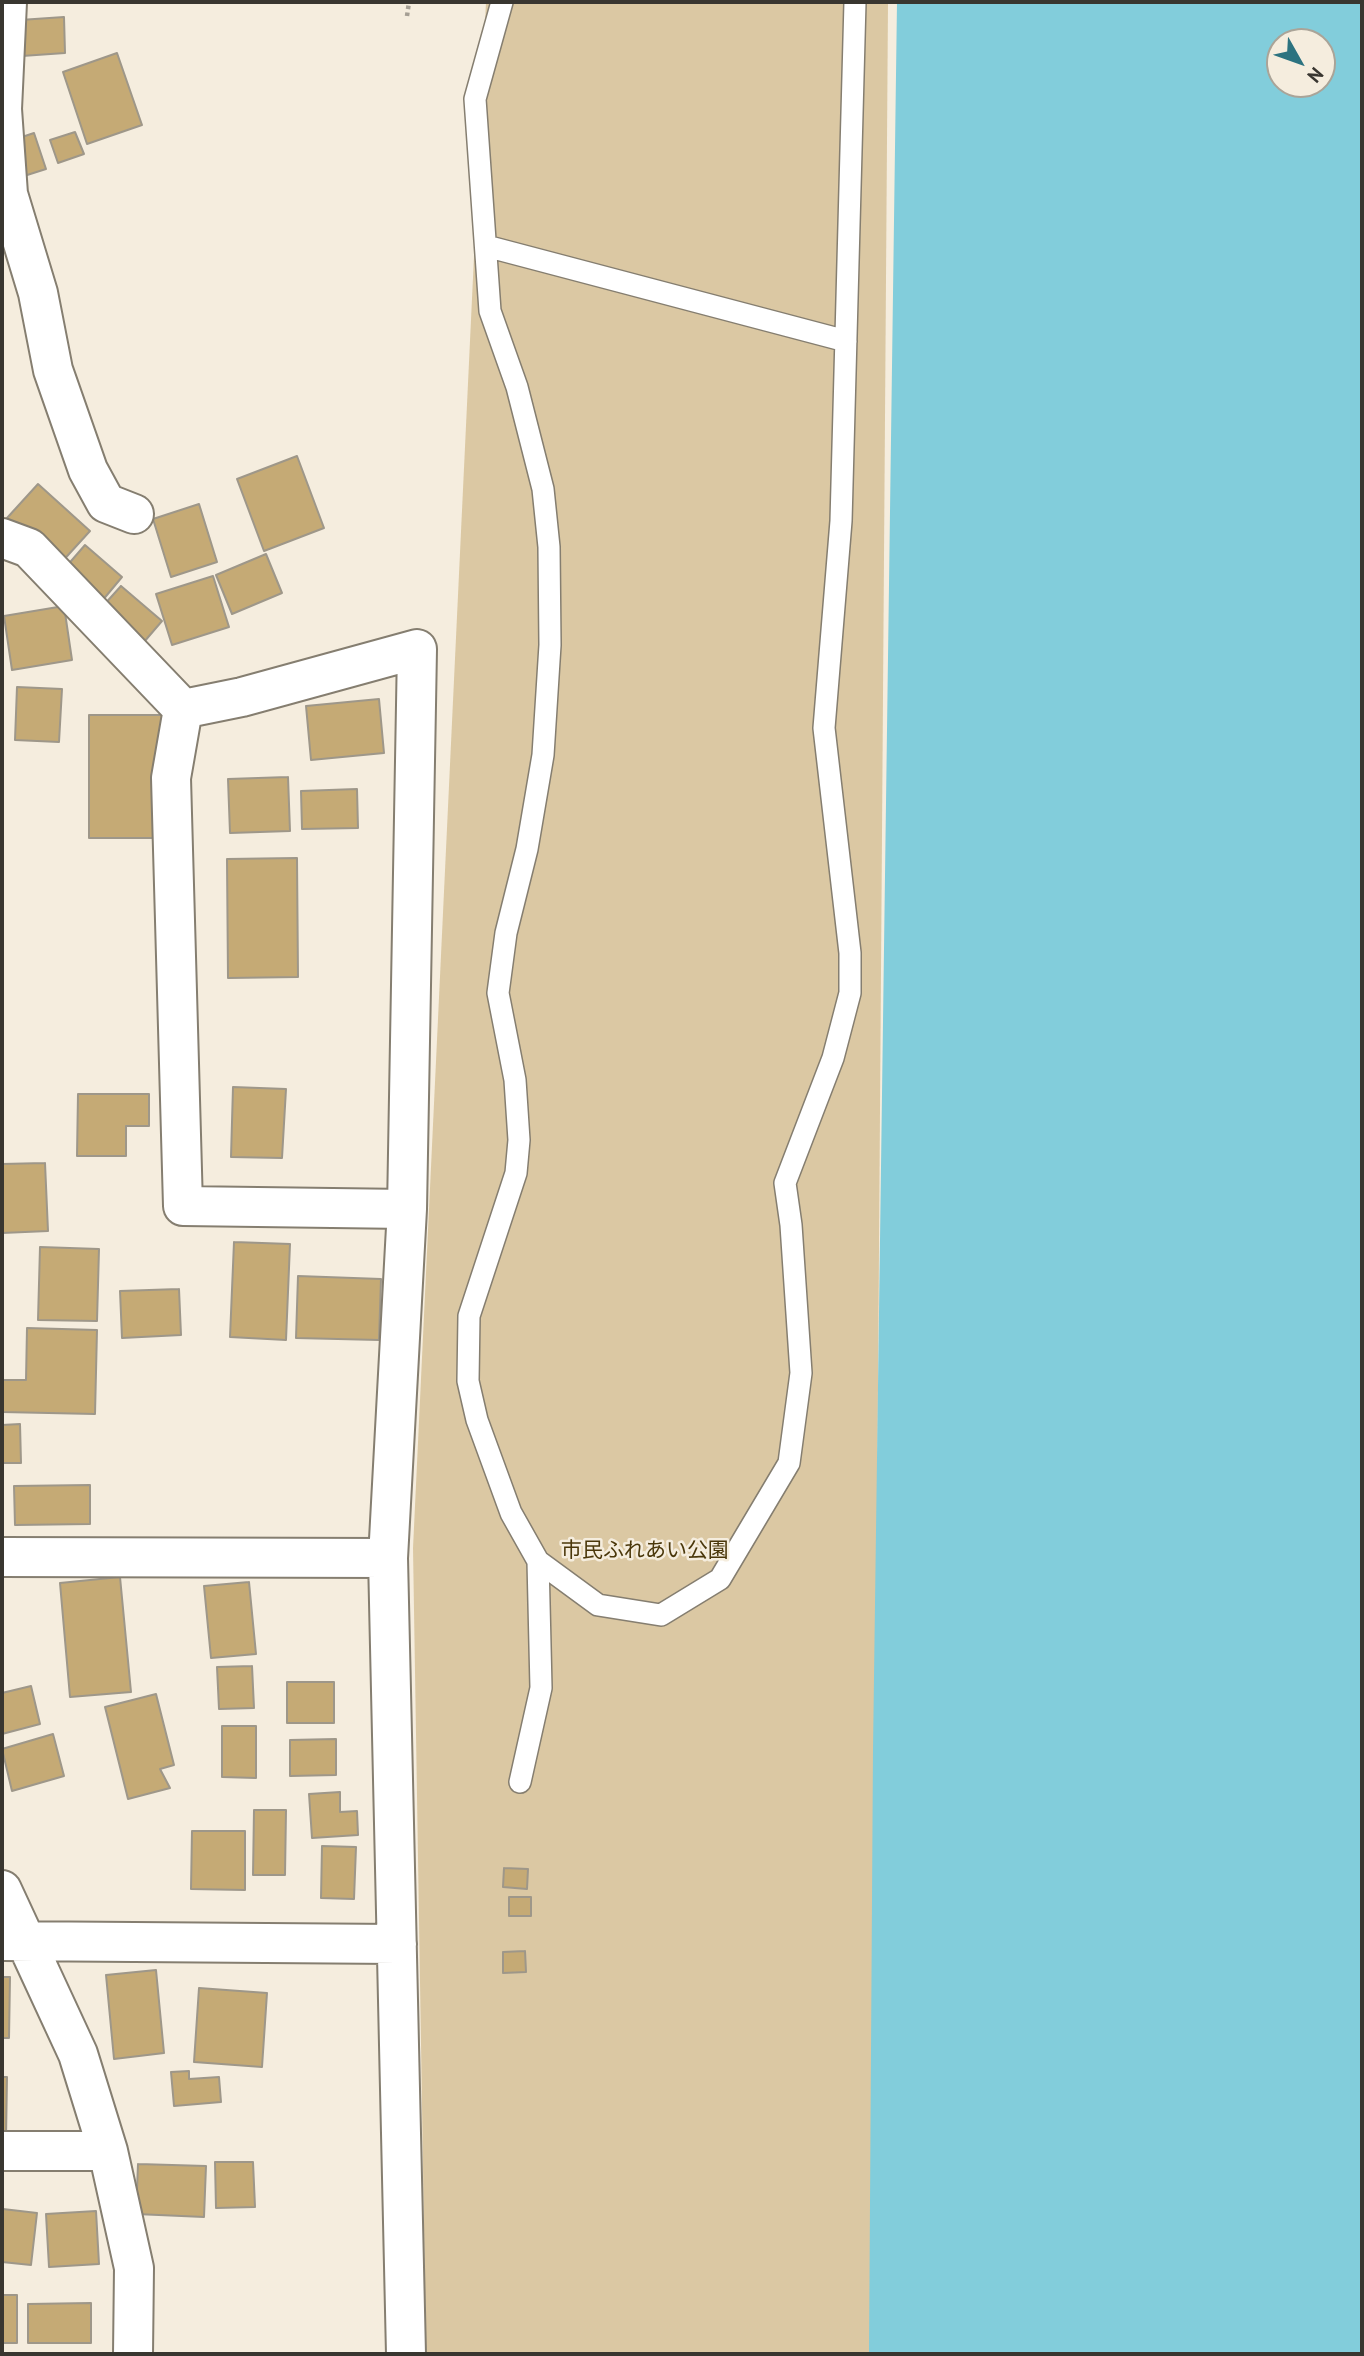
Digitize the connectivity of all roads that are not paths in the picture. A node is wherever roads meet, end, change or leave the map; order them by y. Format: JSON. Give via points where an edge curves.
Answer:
{"nodes":[{"id":1,"x":7,"y":2,"type":"edge"},
{"id":2,"x":502,"y":2,"type":"edge"},
{"id":3,"x":855,"y":2,"type":"edge"},
{"id":4,"x":486,"y":246,"type":"junction"},
{"id":5,"x":846,"y":341,"type":"junction"},
{"id":6,"x":134,"y":514,"type":"dead end"},
{"id":7,"x":2,"y":538,"type":"edge"},
{"id":8,"x":183,"y":709,"type":"junction"},
{"id":9,"x":407,"y":1209,"type":"junction"},
{"id":10,"x":2,"y":1557,"type":"edge"},
{"id":11,"x":388,"y":1558,"type":"junction"},
{"id":12,"x":538,"y":1561,"type":"junction"},
{"id":13,"x":520,"y":1782,"type":"dead end"},
{"id":14,"x":2,"y":1889,"type":"edge"},
{"id":15,"x":14,"y":1941,"type":"edge"},
{"id":16,"x":397,"y":1944,"type":"junction"},
{"id":17,"x":2,"y":2151,"type":"edge"},
{"id":18,"x":108,"y":2151,"type":"junction"},
{"id":19,"x":133,"y":2354,"type":"edge"},
{"id":20,"x":406,"y":2354,"type":"edge"}],
"edges":[{"from":1,"to":6,"type":"street","via":[[2,109],[8,194],[38,293],[52,370],[88,470],[106,503]]},
{"from":2,"to":4,"type":"lane","via":[[475,99]]},
{"from":3,"to":5,"type":"lane"},
{"from":4,"to":5,"type":"lane"},
{"from":4,"to":12,"type":"lane","via":[[490,312],[517,387],[544,489],[550,547],[550,645],[543,755],[498,993],[515,1080],[516,1173],[469,1316],[468,1381],[477,1420],[511,1513]]},
{"from":5,"to":12,"type":"lane","via":[[841,521],[824,728],[850,953],[850,993],[833,1058],[785,1184],[801,1373],[789,1463],[720,1579],[661,1615],[598,1605]]},
{"from":7,"to":8,"type":"street","via":[[29,548]]},
{"from":8,"to":9,"type":"street","via":[[171,778],[183,1206]]},
{"from":8,"to":9,"type":"street","via":[[416,649]]},
{"from":9,"to":11,"type":"street"},
{"from":10,"to":11,"type":"street"},
{"from":11,"to":16,"type":"street"},
{"from":12,"to":13,"type":"lane","via":[[541,1688]]},
{"from":14,"to":15,"type":"street"},
{"from":15,"to":16,"type":"street"},
{"from":15,"to":18,"type":"street","via":[[78,2054]]},
{"from":16,"to":20,"type":"street"},
{"from":17,"to":18,"type":"street"},
{"from":18,"to":19,"type":"street","via":[[134,2268]]}]}
